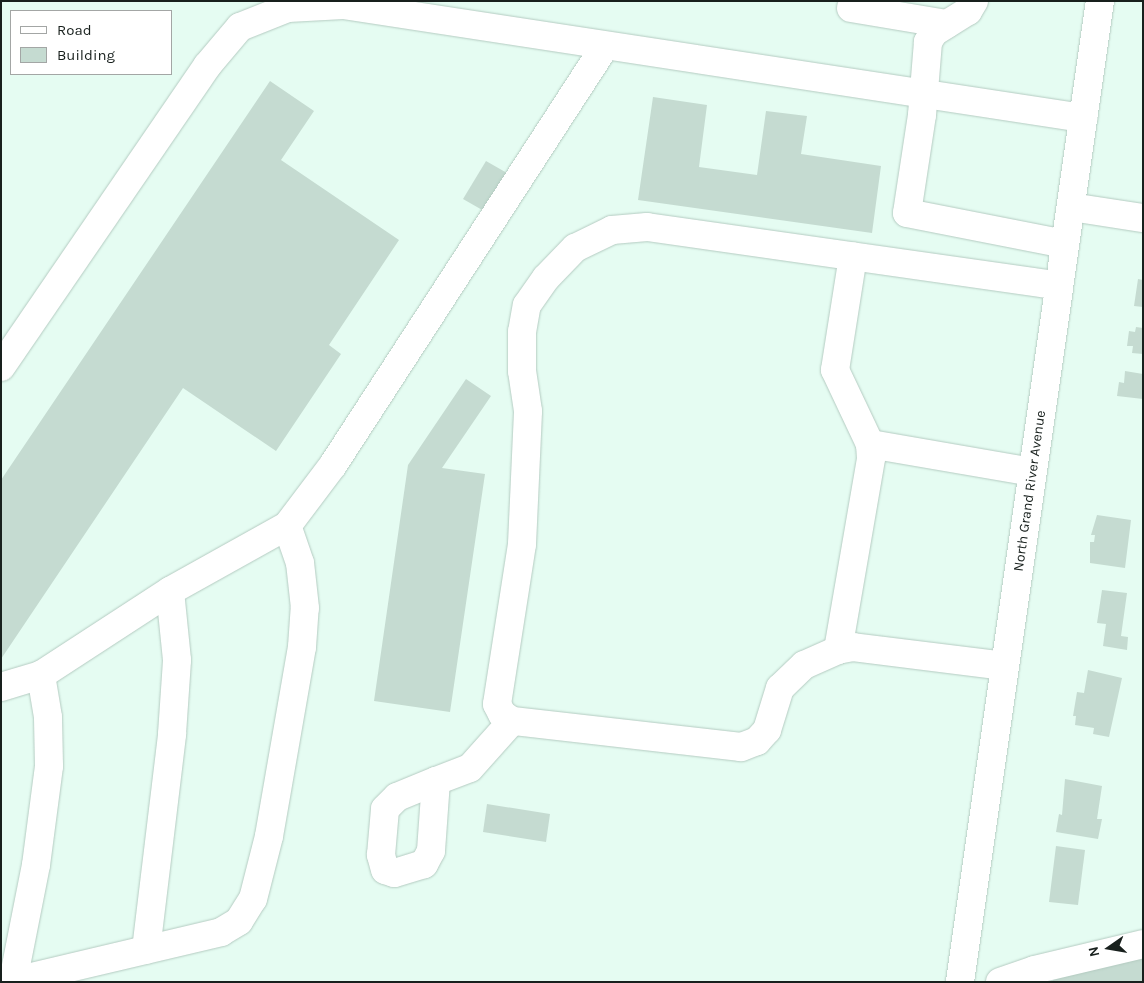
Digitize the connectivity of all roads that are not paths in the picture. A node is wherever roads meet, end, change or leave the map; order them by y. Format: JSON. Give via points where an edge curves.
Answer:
{"nodes":[{"id":1,"x":974,"y":1,"type":"edge"},
{"id":2,"x":1100,"y":1,"type":"edge"},
{"id":3,"x":851,"y":8,"type":"dead end"},
{"id":4,"x":947,"y":24,"type":"junction"},
{"id":5,"x":604,"y":47,"type":"junction"},
{"id":6,"x":924,"y":94,"type":"junction"},
{"id":7,"x":1083,"y":118,"type":"junction"},
{"id":8,"x":1071,"y":207,"type":"junction"},
{"id":9,"x":1143,"y":218,"type":"edge"},
{"id":10,"x":1065,"y":244,"type":"junction"},
{"id":11,"x":853,"y":256,"type":"junction"},
{"id":12,"x":1059,"y":286,"type":"junction"},
{"id":13,"x":1,"y":367,"type":"edge"},
{"id":14,"x":870,"y":444,"type":"junction"},
{"id":15,"x":1032,"y":472,"type":"junction"},
{"id":16,"x":287,"y":526,"type":"junction"},
{"id":17,"x":170,"y":591,"type":"junction"},
{"id":18,"x":838,"y":650,"type":"junction"},
{"id":19,"x":1005,"y":666,"type":"junction"},
{"id":20,"x":41,"y":675,"type":"junction"},
{"id":21,"x":1,"y":687,"type":"edge"},
{"id":22,"x":512,"y":721,"type":"junction"},
{"id":23,"x":436,"y":781,"type":"dead end"},
{"id":24,"x":1143,"y":944,"type":"edge"},
{"id":25,"x":146,"y":950,"type":"junction"},
{"id":26,"x":11,"y":981,"type":"edge"},
{"id":27,"x":968,"y":981,"type":"edge"},
{"id":28,"x":1000,"y":982,"type":"edge"}],
"edges":[{"from":1,"to":4,"type":"main road","via":[[968,11]]},
{"from":2,"to":7,"type":"main road","name":"North Grand River Avenue"},
{"from":3,"to":4,"type":"main road"},
{"from":4,"to":6,"type":"main road","via":[[934,32],[928,42]]},
{"from":5,"to":6,"type":"main road"},
{"from":5,"to":13,"type":"main road","via":[[343,5],[288,8],[240,27],[207,66]]},
{"from":5,"to":16,"type":"main road","via":[[333,465]]},
{"from":6,"to":7,"type":"main road"},
{"from":6,"to":10,"type":"main road","via":[[907,213]]},
{"from":7,"to":8,"type":"main road","name":"North Grand River Avenue"},
{"from":8,"to":9,"type":"main road"},
{"from":8,"to":10,"type":"main road","name":"North Grand River Avenue"},
{"from":10,"to":12,"type":"main road","name":"North Grand River Avenue"},
{"from":11,"to":12,"type":"main road"},
{"from":11,"to":14,"type":"main road","via":[[835,370]]},
{"from":11,"to":22,"type":"main road","via":[[646,227],[612,230],[582,245],[546,278],[527,305],[522,332],[522,371],[528,411],[522,544],[497,704],[502,714]]},
{"from":12,"to":15,"type":"main road","name":"North Grand River Avenue"},
{"from":14,"to":15,"type":"main road"},
{"from":14,"to":18,"type":"main road","via":[[871,458]]},
{"from":15,"to":19,"type":"main road","name":"North Grand River Avenue"},
{"from":16,"to":17,"type":"main road"},
{"from":16,"to":25,"type":"main road","via":[[300,563],[305,608],[302,647],[269,836],[253,899],[239,921],[221,932]]},
{"from":17,"to":20,"type":"main road"},
{"from":17,"to":25,"type":"main road","via":[[177,660],[173,724]]},
{"from":18,"to":19,"type":"main road","via":[[853,647]]},
{"from":18,"to":22,"type":"main road","via":[[804,665],[780,688],[767,730],[757,741],[741,747]]},
{"from":19,"to":27,"type":"main road","name":"North Grand River Avenue"},
{"from":20,"to":21,"type":"main road"},
{"from":20,"to":26,"type":"main road","via":[[48,717],[49,766],[36,865]]},
{"from":22,"to":23,"type":"main road","via":[[470,768]]},
{"from":24,"to":28,"type":"main road","via":[[1034,970]]},
{"from":25,"to":26,"type":"main road"}]}
